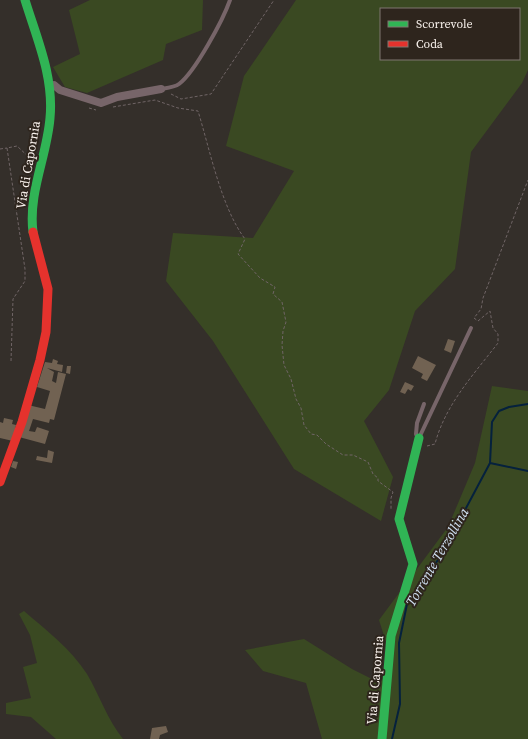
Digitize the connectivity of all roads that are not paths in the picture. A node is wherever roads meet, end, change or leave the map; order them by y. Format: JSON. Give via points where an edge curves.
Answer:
{"nodes":[{"id":1,"x":25,"y":0,"type":"edge"},
{"id":2,"x":230,"y":0,"type":"edge"},
{"id":3,"x":50,"y":86,"type":"junction"},
{"id":4,"x":161,"y":89,"type":"joint"},
{"id":5,"x":472,"y":328,"type":"dead end"},
{"id":6,"x":424,"y":404,"type":"dead end"},
{"id":7,"x":422,"y":441,"type":"junction"},
{"id":8,"x":0,"y":482,"type":"edge"},
{"id":9,"x":382,"y":739,"type":"edge"}],
"edges":[{"from":1,"to":3,"type":"street","name":"Via di Capornia"},
{"from":2,"to":4,"type":"lane","via":[[224,16],[192,70],[178,85]]},
{"from":3,"to":4,"type":"street","via":[[54,85],[60,90],[101,103],[117,97]]},
{"from":3,"to":8,"type":"street","name":"Via di Capornia","via":[[52,106],[48,137],[32,214],[33,234],[49,290],[46,342],[11,457]]},
{"from":5,"to":7,"type":"lane"},
{"from":6,"to":7,"type":"lane","via":[[416,434]]},
{"from":7,"to":9,"type":"street","name":"Via di Capornia","via":[[399,519],[413,564],[391,636]]}]}
